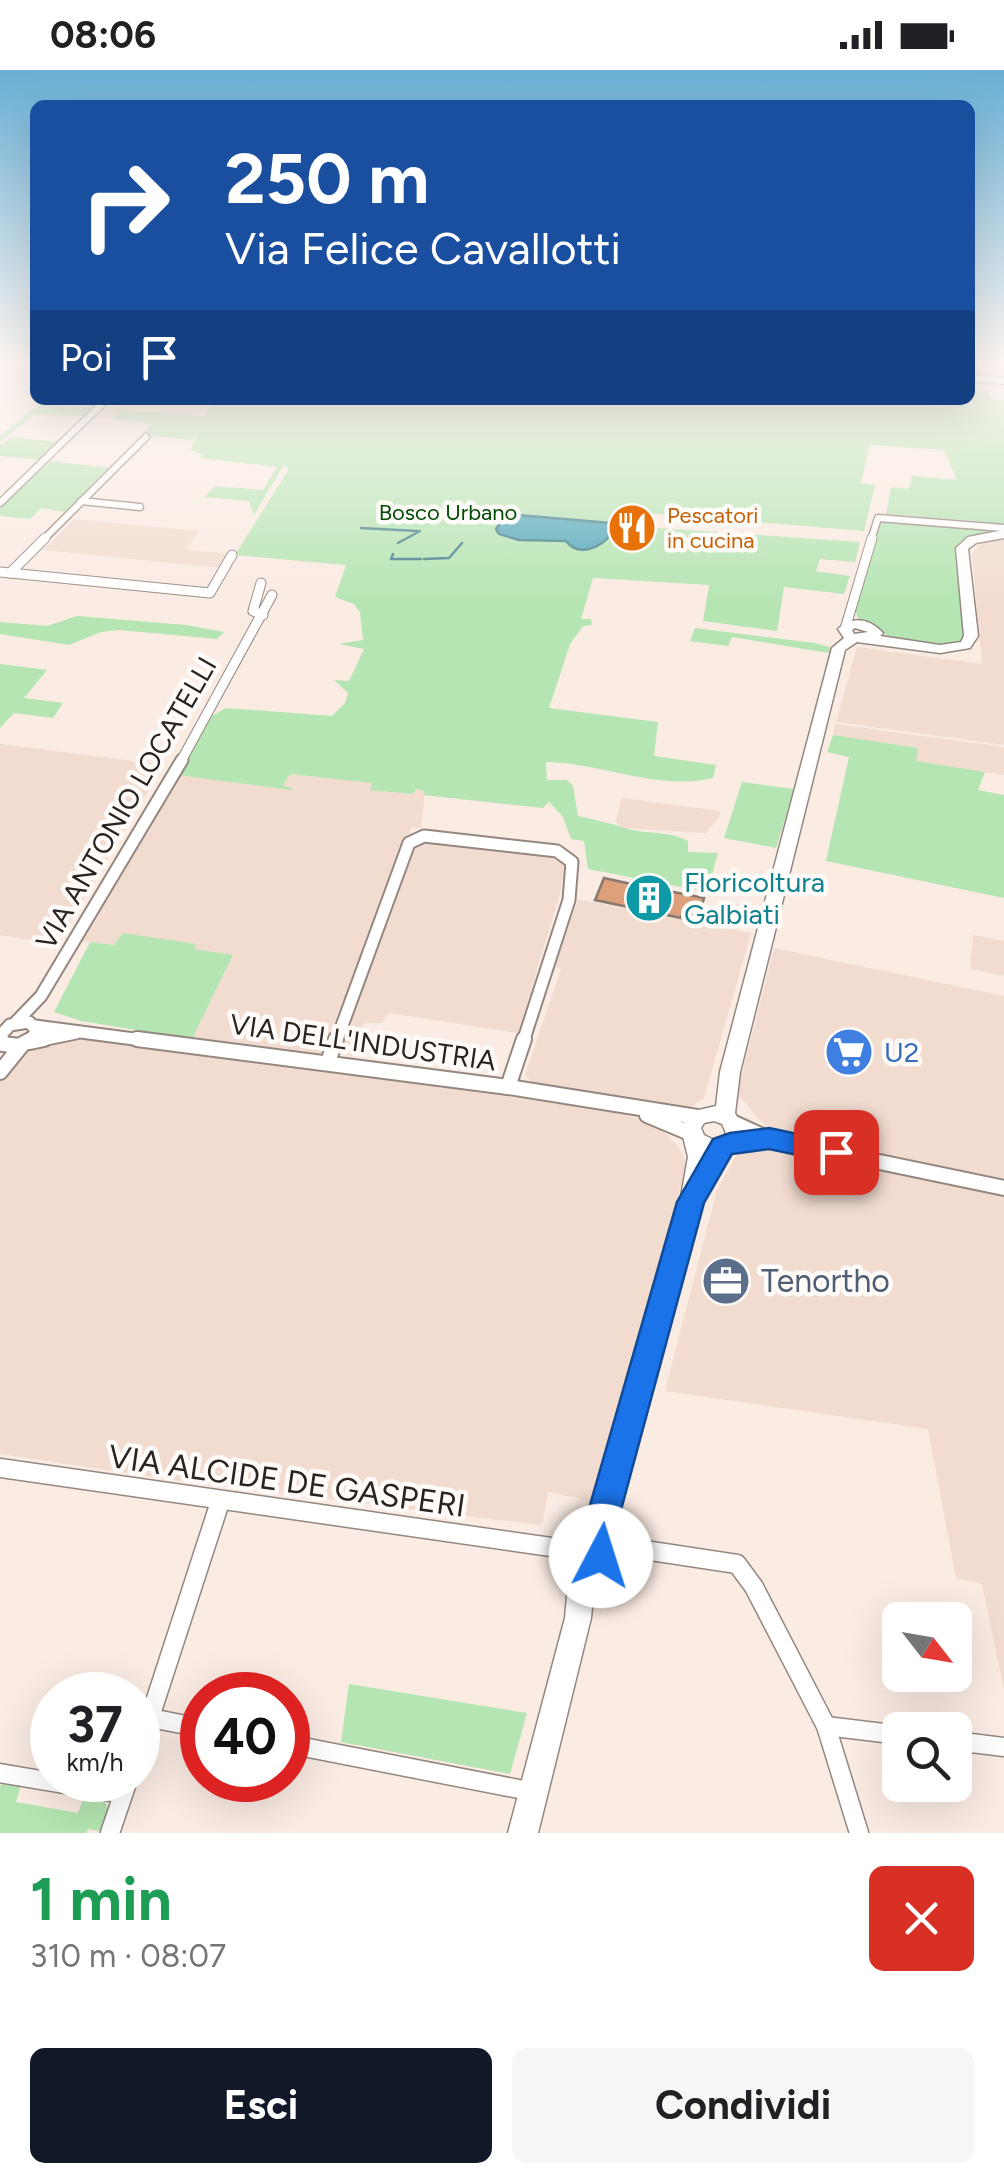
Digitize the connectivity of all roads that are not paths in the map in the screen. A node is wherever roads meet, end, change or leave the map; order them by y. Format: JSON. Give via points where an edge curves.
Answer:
{"nodes":[{"id":1,"x":59,"y":445,"type":"edge"},
{"id":2,"x":137,"y":445,"type":"edge"},
{"id":3,"x":80,"y":501,"type":"junction"},
{"id":4,"x":0,"y":503,"type":"edge"},
{"id":5,"x":140,"y":507,"type":"dead end"},
{"id":6,"x":1004,"y":531,"type":"edge"},
{"id":7,"x":232,"y":555,"type":"dead end"},
{"id":8,"x":5,"y":573,"type":"edge"},
{"id":9,"x":261,"y":582,"type":"dead end"},
{"id":10,"x":272,"y":595,"type":"dead end"},
{"id":11,"x":263,"y":615,"type":"junction"},
{"id":12,"x":849,"y":630,"type":"junction"},
{"id":13,"x":40,"y":996,"type":"junction"},
{"id":14,"x":34,"y":1025,"type":"junction"},
{"id":15,"x":84,"y":1031,"type":"junction"},
{"id":16,"x":4,"y":1035,"type":"edge"},
{"id":17,"x":25,"y":1044,"type":"junction"},
{"id":18,"x":0,"y":1060,"type":"edge"},
{"id":19,"x":328,"y":1062,"type":"junction"},
{"id":20,"x":0,"y":1072,"type":"edge"},
{"id":21,"x":508,"y":1087,"type":"junction"},
{"id":22,"x":712,"y":1129,"type":"junction"},
{"id":23,"x":1004,"y":1188,"type":"edge"},
{"id":24,"x":0,"y":1468,"type":"edge"},
{"id":25,"x":220,"y":1502,"type":"junction"},
{"id":26,"x":587,"y":1550,"type":"junction"},
{"id":27,"x":160,"y":1687,"type":"edge"},
{"id":28,"x":826,"y":1726,"type":"junction"},
{"id":29,"x":882,"y":1733,"type":"edge"},
{"id":30,"x":972,"y":1744,"type":"edge"},
{"id":31,"x":1004,"y":1747,"type":"edge"},
{"id":32,"x":310,"y":1748,"type":"edge"},
{"id":33,"x":0,"y":1772,"type":"edge"},
{"id":34,"x":30,"y":1776,"type":"edge"},
{"id":35,"x":534,"y":1792,"type":"junction"},
{"id":36,"x":121,"y":1802,"type":"edge"},
{"id":37,"x":110,"y":1833,"type":"edge"},
{"id":38,"x":523,"y":1833,"type":"edge"},
{"id":39,"x":859,"y":1833,"type":"edge"}],
"edges":[{"from":1,"to":4,"type":"street"},
{"from":2,"to":3,"type":"street"},
{"from":3,"to":5,"type":"street"},
{"from":3,"to":8,"type":"street"},
{"from":6,"to":12,"type":"street","via":[[886,518],[873,523]]},
{"from":6,"to":12,"type":"street","via":[[970,541],[961,551],[968,643],[944,649]]},
{"from":7,"to":8,"type":"street","via":[[210,593]]},
{"from":9,"to":11,"type":"street","via":[[253,612]]},
{"from":10,"to":11,"type":"street","name":"VIA ANTONIO LOCATELLI"},
{"from":11,"to":13,"type":"street","name":"VIA ANTONIO LOCATELLI"},
{"from":12,"to":22,"type":"street"},
{"from":13,"to":14,"type":"street","name":"VIA ANTONIO LOCATELLI"},
{"from":13,"to":16,"type":"street","name":"VIA ANTONIO LOCATELLI"},
{"from":14,"to":15,"type":"street","name":"VIA DELL'INDUSTRIA"},
{"from":14,"to":16,"type":"street","name":"VIA DELL'INDUSTRIA"},
{"from":14,"to":17,"type":"street","name":"VIA ANTONIO LOCATELLI","via":[[37,1031]]},
{"from":15,"to":17,"type":"street"},
{"from":15,"to":19,"type":"street","name":"VIA DELL'INDUSTRIA"},
{"from":16,"to":17,"type":"street"},
{"from":16,"to":18,"type":"street"},
{"from":17,"to":20,"type":"street","name":"VIA ANTONIO LOCATELLI"},
{"from":19,"to":21,"type":"street","name":"VIA DELL'INDUSTRIA"},
{"from":19,"to":21,"type":"street","via":[[409,842],[424,836],[557,852],[572,862],[568,900]]},
{"from":21,"to":22,"type":"street","name":"VIA DELL'INDUSTRIA"},
{"from":22,"to":23,"type":"street"},
{"from":22,"to":26,"type":"street"},
{"from":24,"to":25,"type":"street","name":"VIA ALCIDE DE GASPERI"},
{"from":25,"to":26,"type":"street","name":"VIA ALCIDE DE GASPERI"},
{"from":25,"to":27,"type":"street"},
{"from":26,"to":28,"type":"street","name":"VIA ALCIDE DE GASPERI","via":[[618,1546],[737,1564]]},
{"from":26,"to":35,"type":"street","via":[[578,1618]]},
{"from":28,"to":29,"type":"street"},
{"from":28,"to":39,"type":"street"},
{"from":30,"to":31,"type":"street"},
{"from":32,"to":35,"type":"street"},
{"from":33,"to":34,"type":"street"},
{"from":35,"to":38,"type":"street"},
{"from":36,"to":37,"type":"street"}]}
